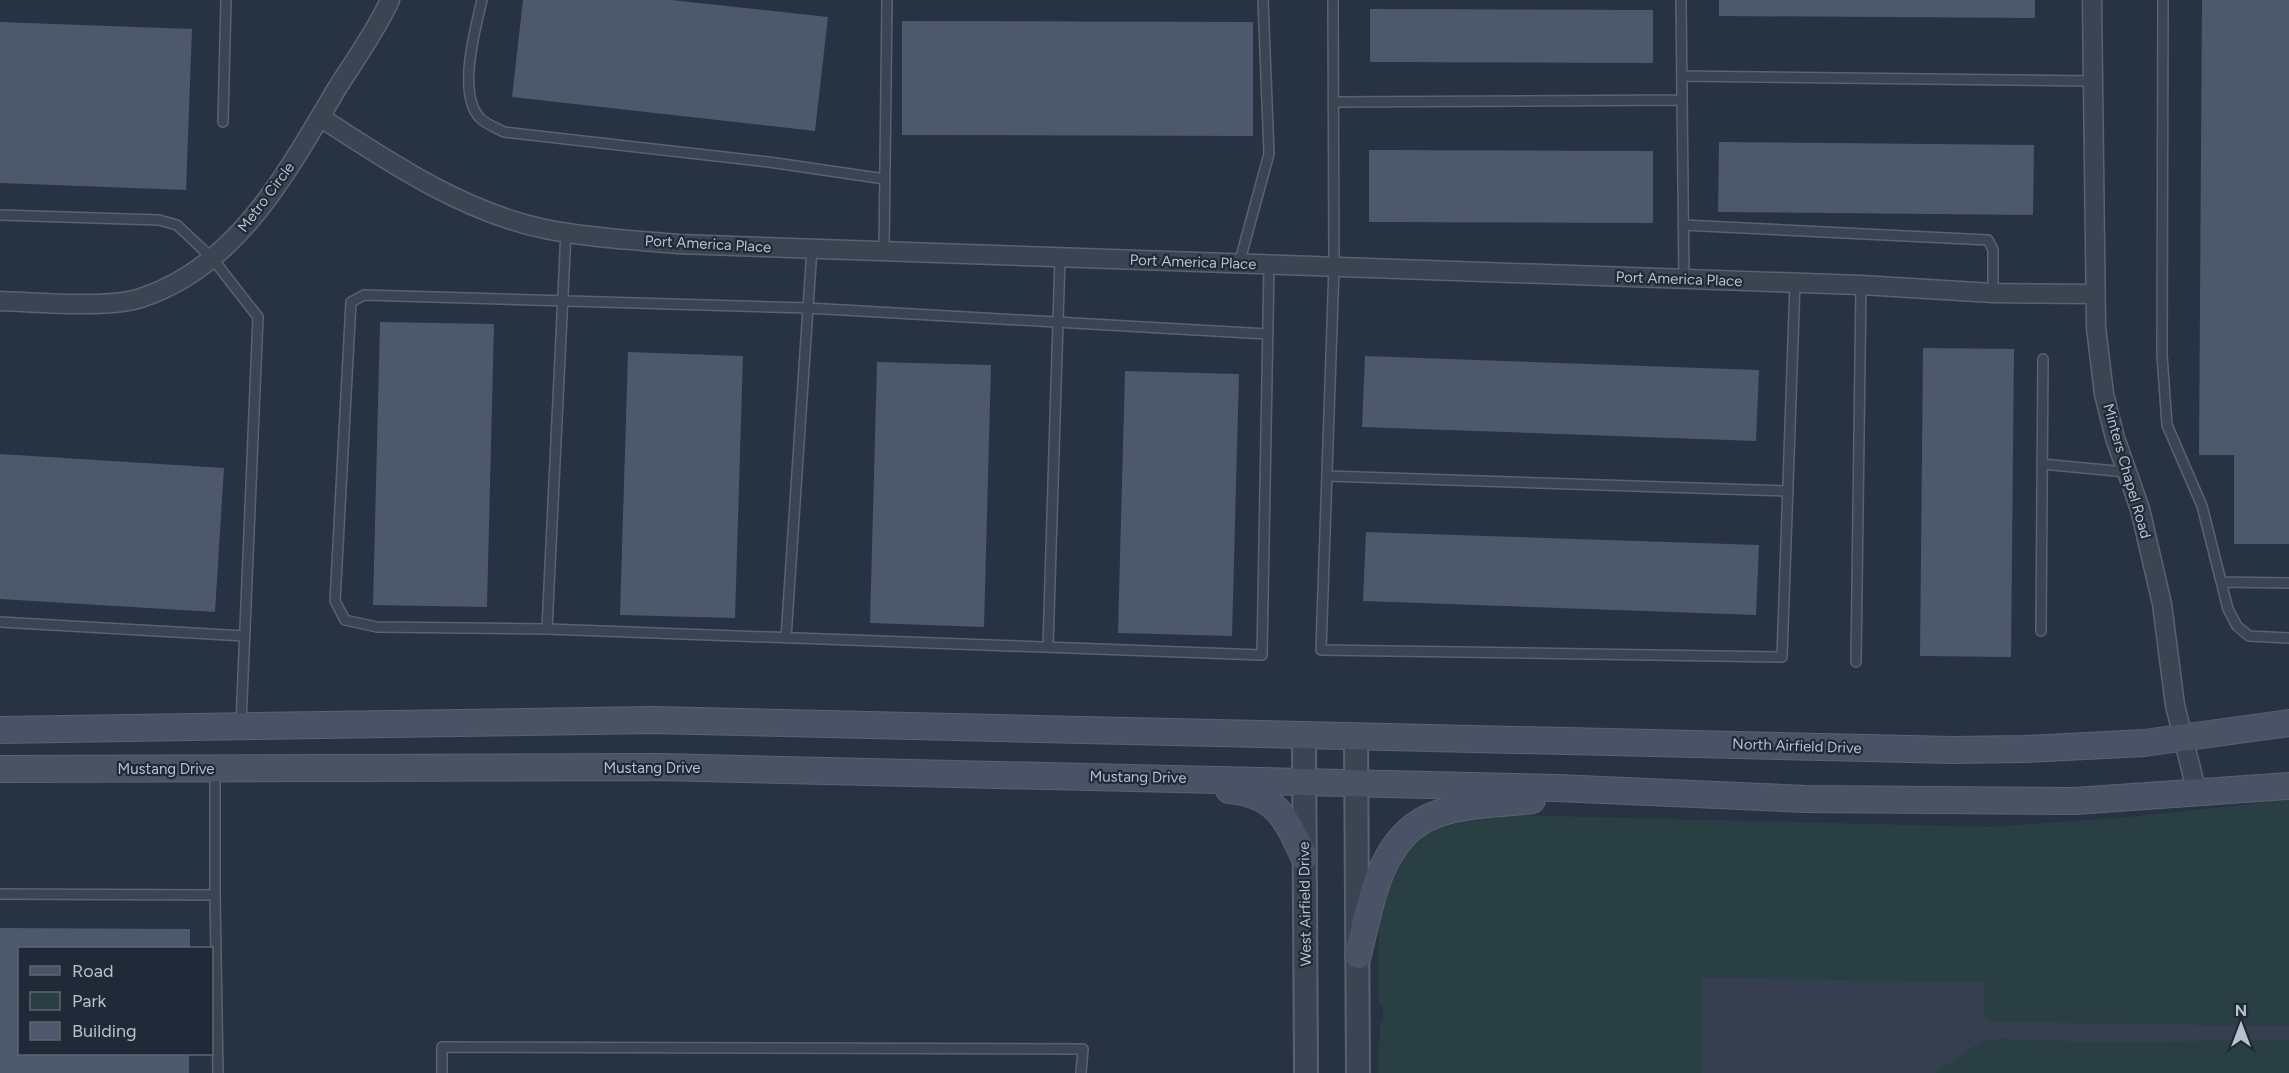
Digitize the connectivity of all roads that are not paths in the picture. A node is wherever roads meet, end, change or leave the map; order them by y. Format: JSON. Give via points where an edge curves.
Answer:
{"nodes":[{"id":1,"x":226,"y":0,"type":"edge"},
{"id":2,"x":390,"y":0,"type":"edge"},
{"id":3,"x":482,"y":0,"type":"edge"},
{"id":4,"x":887,"y":0,"type":"edge"},
{"id":5,"x":1263,"y":0,"type":"edge"},
{"id":6,"x":1333,"y":0,"type":"edge"},
{"id":7,"x":1681,"y":0,"type":"edge"},
{"id":8,"x":2092,"y":0,"type":"edge"},
{"id":9,"x":2163,"y":0,"type":"edge"},
{"id":10,"x":1682,"y":76,"type":"junction"},
{"id":11,"x":2092,"y":81,"type":"junction"},
{"id":12,"x":1682,"y":99,"type":"junction"},
{"id":13,"x":1334,"y":102,"type":"junction"},
{"id":14,"x":320,"y":117,"type":"junction"},
{"id":15,"x":223,"y":122,"type":"dead end"},
{"id":16,"x":885,"y":179,"type":"junction"},
{"id":17,"x":0,"y":215,"type":"edge"},
{"id":18,"x":1683,"y":225,"type":"junction"},
{"id":19,"x":566,"y":232,"type":"junction"},
{"id":20,"x":812,"y":248,"type":"junction"},
{"id":21,"x":884,"y":250,"type":"junction"},
{"id":22,"x":1060,"y":256,"type":"junction"},
{"id":23,"x":212,"y":258,"type":"junction"},
{"id":24,"x":1239,"y":264,"type":"junction"},
{"id":25,"x":1269,"y":265,"type":"junction"},
{"id":26,"x":1334,"y":267,"type":"junction"},
{"id":27,"x":1684,"y":280,"type":"junction"},
{"id":28,"x":1795,"y":283,"type":"junction"},
{"id":29,"x":1861,"y":285,"type":"junction"},
{"id":30,"x":1993,"y":293,"type":"junction"},
{"id":31,"x":2095,"y":294,"type":"junction"},
{"id":32,"x":0,"y":301,"type":"edge"},
{"id":33,"x":562,"y":302,"type":"junction"},
{"id":34,"x":808,"y":308,"type":"junction"},
{"id":35,"x":1058,"y":322,"type":"junction"},
{"id":36,"x":1267,"y":334,"type":"junction"},
{"id":37,"x":2043,"y":359,"type":"dead end"},
{"id":38,"x":2042,"y":464,"type":"junction"},
{"id":39,"x":2126,"y":472,"type":"junction"},
{"id":40,"x":1327,"y":477,"type":"junction"},
{"id":41,"x":1788,"y":491,"type":"junction"},
{"id":42,"x":2222,"y":582,"type":"junction"},
{"id":43,"x":2289,"y":583,"type":"edge"},
{"id":44,"x":0,"y":622,"type":"edge"},
{"id":45,"x":548,"y":630,"type":"junction"},
{"id":46,"x":2041,"y":631,"type":"dead end"},
{"id":47,"x":244,"y":636,"type":"junction"},
{"id":48,"x":786,"y":638,"type":"junction"},
{"id":49,"x":2289,"y":638,"type":"edge"},
{"id":50,"x":1048,"y":647,"type":"junction"},
{"id":51,"x":1856,"y":662,"type":"dead end"},
{"id":52,"x":2289,"y":723,"type":"edge"},
{"id":53,"x":240,"y":726,"type":"junction"},
{"id":54,"x":0,"y":730,"type":"edge"},
{"id":55,"x":1304,"y":735,"type":"junction"},
{"id":56,"x":1356,"y":736,"type":"junction"},
{"id":57,"x":2184,"y":738,"type":"junction"},
{"id":58,"x":215,"y":768,"type":"junction"},
{"id":59,"x":0,"y":769,"type":"edge"},
{"id":60,"x":1037,"y":775,"type":"junction"},
{"id":61,"x":1304,"y":781,"type":"junction"},
{"id":62,"x":1357,"y":783,"type":"junction"},
{"id":63,"x":2289,"y":786,"type":"edge"},
{"id":64,"x":1641,"y":792,"type":"junction"},
{"id":65,"x":2197,"y":793,"type":"junction"},
{"id":66,"x":1304,"y":857,"type":"junction"},
{"id":67,"x":0,"y":894,"type":"edge"},
{"id":68,"x":215,"y":895,"type":"junction"},
{"id":69,"x":1358,"y":955,"type":"junction"},
{"id":70,"x":218,"y":1073,"type":"edge"},
{"id":71,"x":442,"y":1073,"type":"edge"},
{"id":72,"x":1082,"y":1073,"type":"edge"},
{"id":73,"x":1306,"y":1073,"type":"edge"},
{"id":74,"x":1358,"y":1073,"type":"edge"}],
"edges":[{"from":1,"to":15,"type":"lane"},
{"from":2,"to":14,"type":"street","name":"Metro Circle"},
{"from":3,"to":16,"type":"lane","via":[[474,33],[468,96],[480,119],[504,132]]},
{"from":4,"to":16,"type":"lane"},
{"from":5,"to":24,"type":"lane","via":[[1269,154]]},
{"from":6,"to":13,"type":"lane"},
{"from":7,"to":10,"type":"lane"},
{"from":8,"to":11,"type":"street","name":"Minters Chapel Road"},
{"from":9,"to":42,"type":"lane","via":[[2163,392],[2167,425],[2202,506]]},
{"from":10,"to":11,"type":"lane"},
{"from":10,"to":12,"type":"lane"},
{"from":11,"to":31,"type":"street","name":"Minters Chapel Road"},
{"from":12,"to":13,"type":"lane"},
{"from":12,"to":18,"type":"lane"},
{"from":13,"to":26,"type":"lane"},
{"from":14,"to":19,"type":"street","name":"Port America Place","via":[[433,186],[497,214]]},
{"from":14,"to":23,"type":"street","name":"Metro Circle","via":[[245,229]]},
{"from":16,"to":21,"type":"lane"},
{"from":17,"to":23,"type":"lane","via":[[159,220],[177,225]]},
{"from":18,"to":27,"type":"lane"},
{"from":18,"to":30,"type":"lane","via":[[1988,240],[1993,250]]},
{"from":19,"to":20,"type":"street","name":"Port America Place","via":[[678,244]]},
{"from":19,"to":33,"type":"lane"},
{"from":20,"to":21,"type":"street","name":"Port America Place"},
{"from":20,"to":34,"type":"lane"},
{"from":21,"to":22,"type":"street","name":"Port America Place"},
{"from":22,"to":24,"type":"street","name":"Port America Place"},
{"from":22,"to":35,"type":"lane"},
{"from":23,"to":32,"type":"street","name":"Metro Circle","via":[[190,276],[141,299],[117,303]]},
{"from":23,"to":47,"type":"lane","via":[[258,317]]},
{"from":24,"to":25,"type":"street","name":"Port America Place"},
{"from":25,"to":26,"type":"street","name":"Port America Place"},
{"from":25,"to":36,"type":"lane"},
{"from":26,"to":27,"type":"street","name":"Port America Place"},
{"from":26,"to":40,"type":"lane"},
{"from":27,"to":28,"type":"street","name":"Port America Place"},
{"from":28,"to":29,"type":"street","name":"Port America Place"},
{"from":28,"to":41,"type":"lane"},
{"from":29,"to":30,"type":"street","name":"Port America Place"},
{"from":29,"to":51,"type":"lane"},
{"from":30,"to":31,"type":"street","name":"Port America Place"},
{"from":31,"to":39,"type":"street","name":"Minters Chapel Road","via":[[2104,394]]},
{"from":33,"to":34,"type":"lane"},
{"from":33,"to":45,"type":"lane"},
{"from":33,"to":45,"type":"lane","via":[[364,294],[351,302],[335,601],[345,620],[377,627]]},
{"from":34,"to":35,"type":"lane"},
{"from":34,"to":48,"type":"lane"},
{"from":35,"to":36,"type":"lane"},
{"from":35,"to":50,"type":"lane"},
{"from":36,"to":50,"type":"lane","via":[[1262,655]]},
{"from":37,"to":38,"type":"lane"},
{"from":38,"to":39,"type":"lane"},
{"from":38,"to":46,"type":"lane"},
{"from":39,"to":57,"type":"street","name":"Minters Chapel Road","via":[[2140,509],[2162,604],[2175,705]]},
{"from":40,"to":41,"type":"lane"},
{"from":40,"to":41,"type":"lane","via":[[1321,650],[1782,657]]},
{"from":42,"to":43,"type":"lane"},
{"from":42,"to":49,"type":"lane","via":[[2228,609],[2237,626],[2249,636]]},
{"from":44,"to":47,"type":"lane"},
{"from":45,"to":48,"type":"lane"},
{"from":47,"to":53,"type":"lane"},
{"from":48,"to":50,"type":"lane"},
{"from":52,"to":57,"type":"main road","name":"North Airfield Drive"},
{"from":53,"to":54,"type":"main road"},
{"from":53,"to":55,"type":"main road","via":[[652,720]]},
{"from":55,"to":56,"type":"main road","name":"North Airfield Drive"},
{"from":55,"to":61,"type":"street","name":"West Airfield Drive"},
{"from":56,"to":57,"type":"main road","name":"North Airfield Drive","via":[[1953,750]]},
{"from":56,"to":62,"type":"street"},
{"from":57,"to":65,"type":"street","name":"Minters Chapel Road"},
{"from":58,"to":59,"type":"main road","name":"Mustang Drive"},
{"from":58,"to":60,"type":"main road","name":"Mustang Drive","via":[[658,767]]},
{"from":58,"to":68,"type":"lane"},
{"from":60,"to":61,"type":"main road","name":"Mustang Drive"},
{"from":60,"to":66,"type":"main road","via":[[1248,792],[1271,802],[1288,824]]},
{"from":61,"to":62,"type":"main road"},
{"from":61,"to":66,"type":"street","name":"West Airfield Drive"},
{"from":62,"to":64,"type":"main road"},
{"from":62,"to":69,"type":"street"},
{"from":63,"to":65,"type":"main road"},
{"from":64,"to":65,"type":"main road","via":[[1806,799],[2075,801]]},
{"from":64,"to":69,"type":"main road","via":[[1462,808],[1436,814],[1408,829],[1390,853],[1377,883]]},
{"from":66,"to":73,"type":"street","name":"West Airfield Drive"},
{"from":67,"to":68,"type":"lane"},
{"from":68,"to":70,"type":"lane"},
{"from":69,"to":74,"type":"street"},
{"from":71,"to":72,"type":"lane","via":[[442,1047],[454,1047],[1083,1049]]}]}
